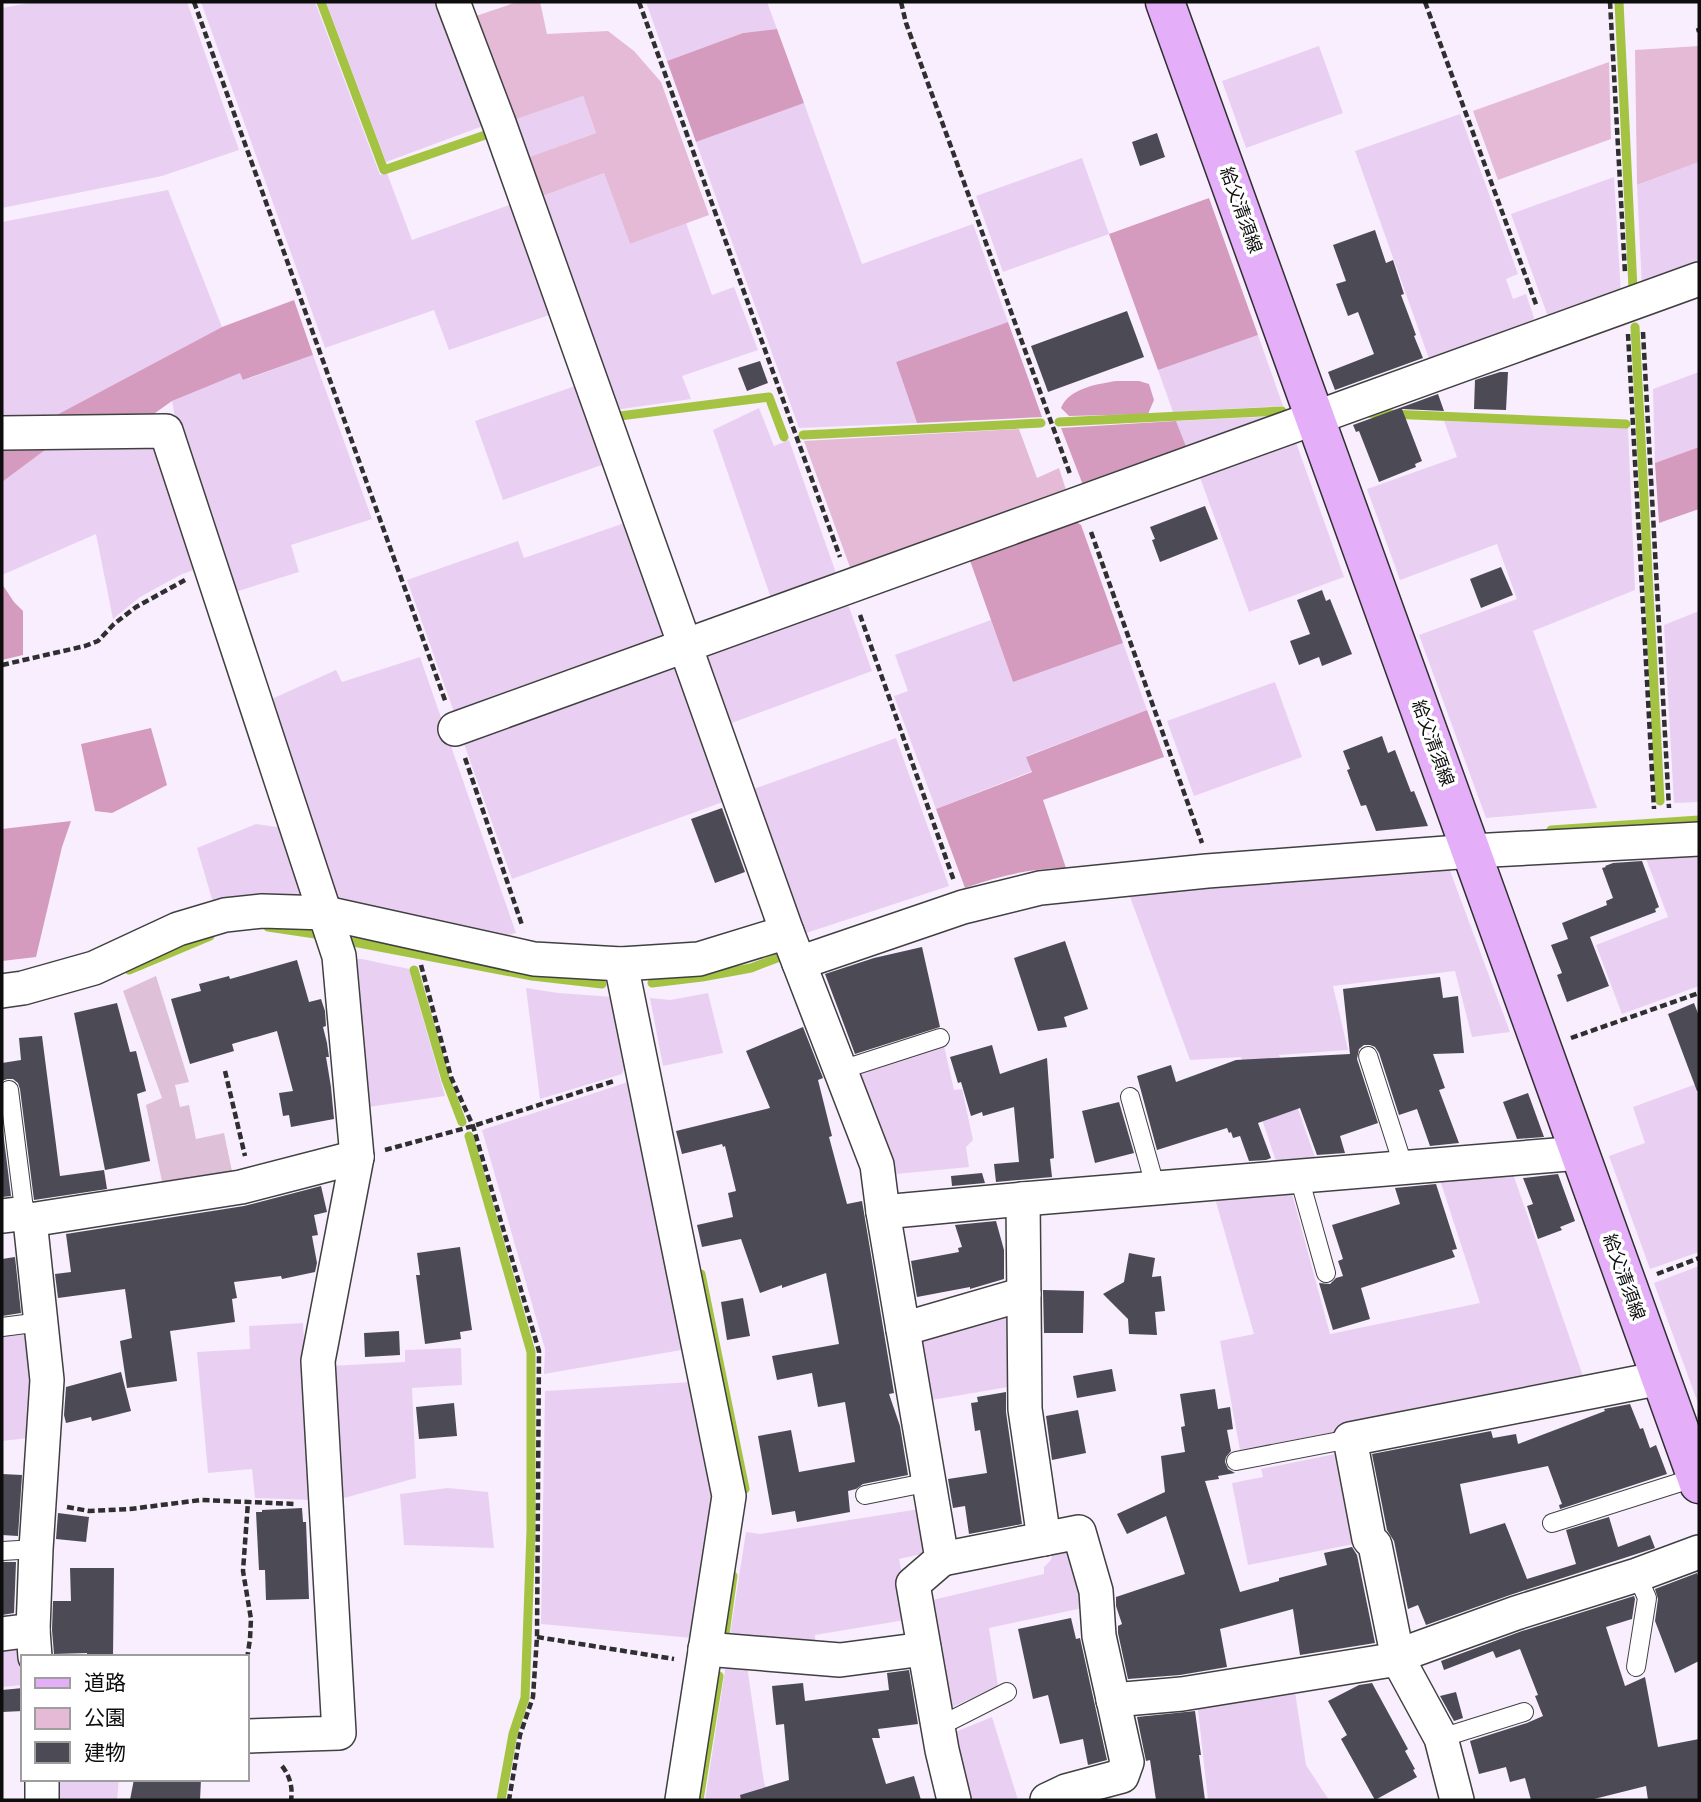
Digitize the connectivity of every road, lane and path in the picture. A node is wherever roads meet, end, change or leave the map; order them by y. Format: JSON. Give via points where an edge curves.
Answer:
{"nodes":[{"id":1,"x":194,"y":2,"type":"edge"},
{"id":2,"x":453,"y":2,"type":"edge"},
{"id":3,"x":639,"y":2,"type":"edge"},
{"id":4,"x":901,"y":2,"type":"edge"},
{"id":5,"x":1166,"y":2,"type":"edge"},
{"id":6,"x":1425,"y":2,"type":"edge"},
{"id":7,"x":1610,"y":2,"type":"edge"},
{"id":8,"x":1699,"y":279,"type":"edge"},
{"id":9,"x":1634,"y":302,"type":"junction"},
{"id":10,"x":1547,"y":334,"type":"junction"},
{"id":11,"x":1316,"y":418,"type":"junction"},
{"id":12,"x":2,"y":433,"type":"edge"},
{"id":13,"x":1080,"y":504,"type":"junction"},
{"id":14,"x":212,"y":570,"type":"junction"},
{"id":15,"x":850,"y":587,"type":"junction"},
{"id":16,"x":685,"y":646,"type":"junction"},
{"id":17,"x":2,"y":665,"type":"edge"},
{"id":18,"x":455,"y":729,"type":"junction"},
{"id":19,"x":1669,"y":808,"type":"dead end"},
{"id":20,"x":1654,"y":809,"type":"dead end"},
{"id":21,"x":1699,"y":839,"type":"edge"},
{"id":22,"x":1472,"y":851,"type":"junction"},
{"id":23,"x":1207,"y":872,"type":"junction"},
{"id":24,"x":963,"y":907,"type":"junction"},
{"id":25,"x":326,"y":913,"type":"junction"},
{"id":26,"x":787,"y":932,"type":"junction"},
{"id":27,"x":534,"y":959,"type":"junction"},
{"id":28,"x":799,"y":963,"type":"junction"},
{"id":29,"x":421,"y":964,"type":"dead end"},
{"id":30,"x":621,"y":964,"type":"junction"},
{"id":31,"x":2,"y":991,"type":"edge"},
{"id":32,"x":1699,"y":993,"type":"edge"},
{"id":33,"x":940,"y":1038,"type":"dead end"},
{"id":34,"x":1542,"y":1048,"type":"junction"},
{"id":35,"x":1368,"y":1056,"type":"dead end"},
{"id":36,"x":841,"y":1070,"type":"junction"},
{"id":37,"x":225,"y":1071,"type":"dead end"},
{"id":38,"x":643,"y":1072,"type":"junction"},
{"id":39,"x":9,"y":1090,"type":"dead end"},
{"id":40,"x":1130,"y":1097,"type":"dead end"},
{"id":41,"x":473,"y":1126,"type":"junction"},
{"id":42,"x":1580,"y":1153,"type":"junction"},
{"id":43,"x":357,"y":1157,"type":"junction"},
{"id":44,"x":1404,"y":1168,"type":"junction"},
{"id":45,"x":1299,"y":1177,"type":"junction"},
{"id":46,"x":252,"y":1184,"type":"junction"},
{"id":47,"x":1156,"y":1189,"type":"junction"},
{"id":48,"x":1023,"y":1199,"type":"junction"},
{"id":49,"x":883,"y":1212,"type":"junction"},
{"id":50,"x":19,"y":1218,"type":"edge"},
{"id":51,"x":1699,"y":1258,"type":"edge"},
{"id":52,"x":1326,"y":1273,"type":"dead end"},
{"id":53,"x":1627,"y":1284,"type":"junction"},
{"id":54,"x":1024,"y":1294,"type":"junction"},
{"id":55,"x":41,"y":1322,"type":"junction"},
{"id":56,"x":2,"y":1327,"type":"edge"},
{"id":57,"x":903,"y":1329,"type":"junction"},
{"id":58,"x":1661,"y":1378,"type":"junction"},
{"id":59,"x":1350,"y":1439,"type":"junction"},
{"id":60,"x":1236,"y":1461,"type":"dead end"},
{"id":61,"x":1698,"y":1481,"type":"edge"},
{"id":62,"x":930,"y":1482,"type":"junction"},
{"id":63,"x":865,"y":1495,"type":"dead end"},
{"id":64,"x":248,"y":1502,"type":"junction"},
{"id":65,"x":39,"y":1503,"type":"junction"},
{"id":66,"x":326,"y":1505,"type":"junction"},
{"id":67,"x":1552,"y":1523,"type":"dead end"},
{"id":68,"x":1044,"y":1539,"type":"junction"},
{"id":69,"x":36,"y":1549,"type":"junction"},
{"id":70,"x":2,"y":1550,"type":"edge"},
{"id":71,"x":1699,"y":1552,"type":"edge"},
{"id":72,"x":943,"y":1559,"type":"junction"},
{"id":73,"x":1637,"y":1575,"type":"junction"},
{"id":74,"x":537,"y":1637,"type":"junction"},
{"id":75,"x":23,"y":1640,"type":"edge"},
{"id":76,"x":924,"y":1650,"type":"junction"},
{"id":77,"x":248,"y":1655,"type":"edge"},
{"id":78,"x":704,"y":1656,"type":"junction"},
{"id":79,"x":1398,"y":1657,"type":"junction"},
{"id":80,"x":1636,"y":1667,"type":"dead end"},
{"id":81,"x":1007,"y":1692,"type":"dead end"},
{"id":82,"x":1113,"y":1700,"type":"junction"},
{"id":83,"x":1524,"y":1712,"type":"dead end"},
{"id":84,"x":938,"y":1727,"type":"junction"},
{"id":85,"x":248,"y":1736,"type":"edge"},
{"id":86,"x":1441,"y":1738,"type":"junction"},
{"id":87,"x":42,"y":1781,"type":"edge"},
{"id":88,"x":42,"y":1800,"type":"edge"},
{"id":89,"x":509,"y":1800,"type":"edge"},
{"id":90,"x":682,"y":1800,"type":"edge"},
{"id":91,"x":954,"y":1800,"type":"edge"},
{"id":92,"x":1047,"y":1800,"type":"edge"},
{"id":93,"x":1457,"y":1800,"type":"edge"}],
"edges":[{"from":1,"to":18,"type":"path"},
{"from":2,"to":16,"type":"street"},
{"from":3,"to":15,"type":"path"},
{"from":4,"to":13,"type":"path"},
{"from":5,"to":11,"type":"main road","name":"給父清須線"},
{"from":6,"to":10,"type":"path"},
{"from":7,"to":9,"type":"path"},
{"from":8,"to":9,"type":"street"},
{"from":9,"to":10,"type":"street"},
{"from":9,"to":19,"type":"path"},
{"from":9,"to":20,"type":"path"},
{"from":10,"to":11,"type":"street"},
{"from":11,"to":13,"type":"street"},
{"from":11,"to":22,"type":"main road","name":"給父清須線"},
{"from":12,"to":14,"type":"street","via":[[166,431]]},
{"from":13,"to":15,"type":"street"},
{"from":13,"to":23,"type":"path","via":[[1203,846]]},
{"from":14,"to":17,"type":"path","via":[[136,607],[98,641]]},
{"from":14,"to":25,"type":"street"},
{"from":15,"to":16,"type":"street"},
{"from":15,"to":24,"type":"path"},
{"from":16,"to":18,"type":"street"},
{"from":16,"to":26,"type":"street"},
{"from":18,"to":27,"type":"path"},
{"from":21,"to":22,"type":"street"},
{"from":22,"to":23,"type":"street"},
{"from":22,"to":34,"type":"main road","name":"給父清須線"},
{"from":23,"to":24,"type":"street","via":[[1040,888]]},
{"from":24,"to":28,"type":"street"},
{"from":25,"to":27,"type":"street"},
{"from":25,"to":31,"type":"street","via":[[225,915],[178,929],[94,968]]},
{"from":25,"to":43,"type":"street","via":[[339,956]]},
{"from":26,"to":28,"type":"street"},
{"from":26,"to":30,"type":"street","via":[[699,959]]},
{"from":27,"to":30,"type":"street"},
{"from":28,"to":36,"type":"street"},
{"from":29,"to":41,"type":"path","via":[[451,1077]]},
{"from":30,"to":38,"type":"street"},
{"from":32,"to":34,"type":"path"},
{"from":33,"to":36,"type":"lane"},
{"from":34,"to":42,"type":"main road","name":"給父清須線"},
{"from":35,"to":44,"type":"lane"},
{"from":36,"to":49,"type":"street","via":[[877,1165]]},
{"from":37,"to":46,"type":"path"},
{"from":38,"to":41,"type":"path"},
{"from":38,"to":78,"type":"street","via":[[729,1496]]},
{"from":39,"to":50,"type":"lane"},
{"from":40,"to":47,"type":"lane"},
{"from":41,"to":43,"type":"path"},
{"from":41,"to":74,"type":"path","via":[[539,1350]]},
{"from":42,"to":44,"type":"street"},
{"from":42,"to":53,"type":"main road","name":"給父清須線"},
{"from":43,"to":46,"type":"street"},
{"from":43,"to":66,"type":"street","via":[[318,1360]]},
{"from":44,"to":45,"type":"street"},
{"from":45,"to":47,"type":"street"},
{"from":45,"to":52,"type":"lane"},
{"from":46,"to":50,"type":"street"},
{"from":47,"to":48,"type":"street"},
{"from":48,"to":49,"type":"street"},
{"from":48,"to":54,"type":"street"},
{"from":49,"to":57,"type":"street"},
{"from":50,"to":55,"type":"street"},
{"from":51,"to":53,"type":"path"},
{"from":53,"to":58,"type":"main road","name":"給父清須線"},
{"from":54,"to":57,"type":"street"},
{"from":54,"to":68,"type":"street","via":[[1025,1409]]},
{"from":55,"to":56,"type":"lane"},
{"from":55,"to":65,"type":"street","via":[[47,1380]]},
{"from":57,"to":62,"type":"street"},
{"from":58,"to":59,"type":"street"},
{"from":58,"to":61,"type":"main road","name":"給父清須線"},
{"from":59,"to":60,"type":"lane"},
{"from":59,"to":79,"type":"street"},
{"from":61,"to":67,"type":"lane"},
{"from":62,"to":63,"type":"lane"},
{"from":62,"to":72,"type":"street"},
{"from":64,"to":65,"type":"path","via":[[201,1500],[89,1511]]},
{"from":64,"to":66,"type":"path"},
{"from":64,"to":77,"type":"path","via":[[243,1571],[251,1619]]},
{"from":65,"to":69,"type":"street"},
{"from":66,"to":85,"type":"street","via":[[339,1733]]},
{"from":68,"to":72,"type":"street"},
{"from":68,"to":82,"type":"street","via":[[1079,1532],[1096,1591],[1099,1636]]},
{"from":69,"to":70,"type":"lane"},
{"from":69,"to":75,"type":"street"},
{"from":71,"to":73,"type":"street"},
{"from":72,"to":76,"type":"street","via":[[913,1584]]},
{"from":73,"to":79,"type":"street"},
{"from":73,"to":80,"type":"lane","via":[[1647,1598]]},
{"from":74,"to":78,"type":"path"},
{"from":74,"to":89,"type":"path","via":[[533,1697],[520,1735]]},
{"from":76,"to":78,"type":"street","via":[[840,1660]]},
{"from":76,"to":84,"type":"street"},
{"from":78,"to":90,"type":"street"},
{"from":79,"to":82,"type":"street","via":[[1182,1694]]},
{"from":79,"to":86,"type":"street"},
{"from":81,"to":84,"type":"lane"},
{"from":82,"to":92,"type":"street","via":[[1127,1762],[1122,1776]]},
{"from":83,"to":86,"type":"lane"},
{"from":84,"to":91,"type":"street"},
{"from":86,"to":93,"type":"street"},
{"from":87,"to":88,"type":"street"}]}
